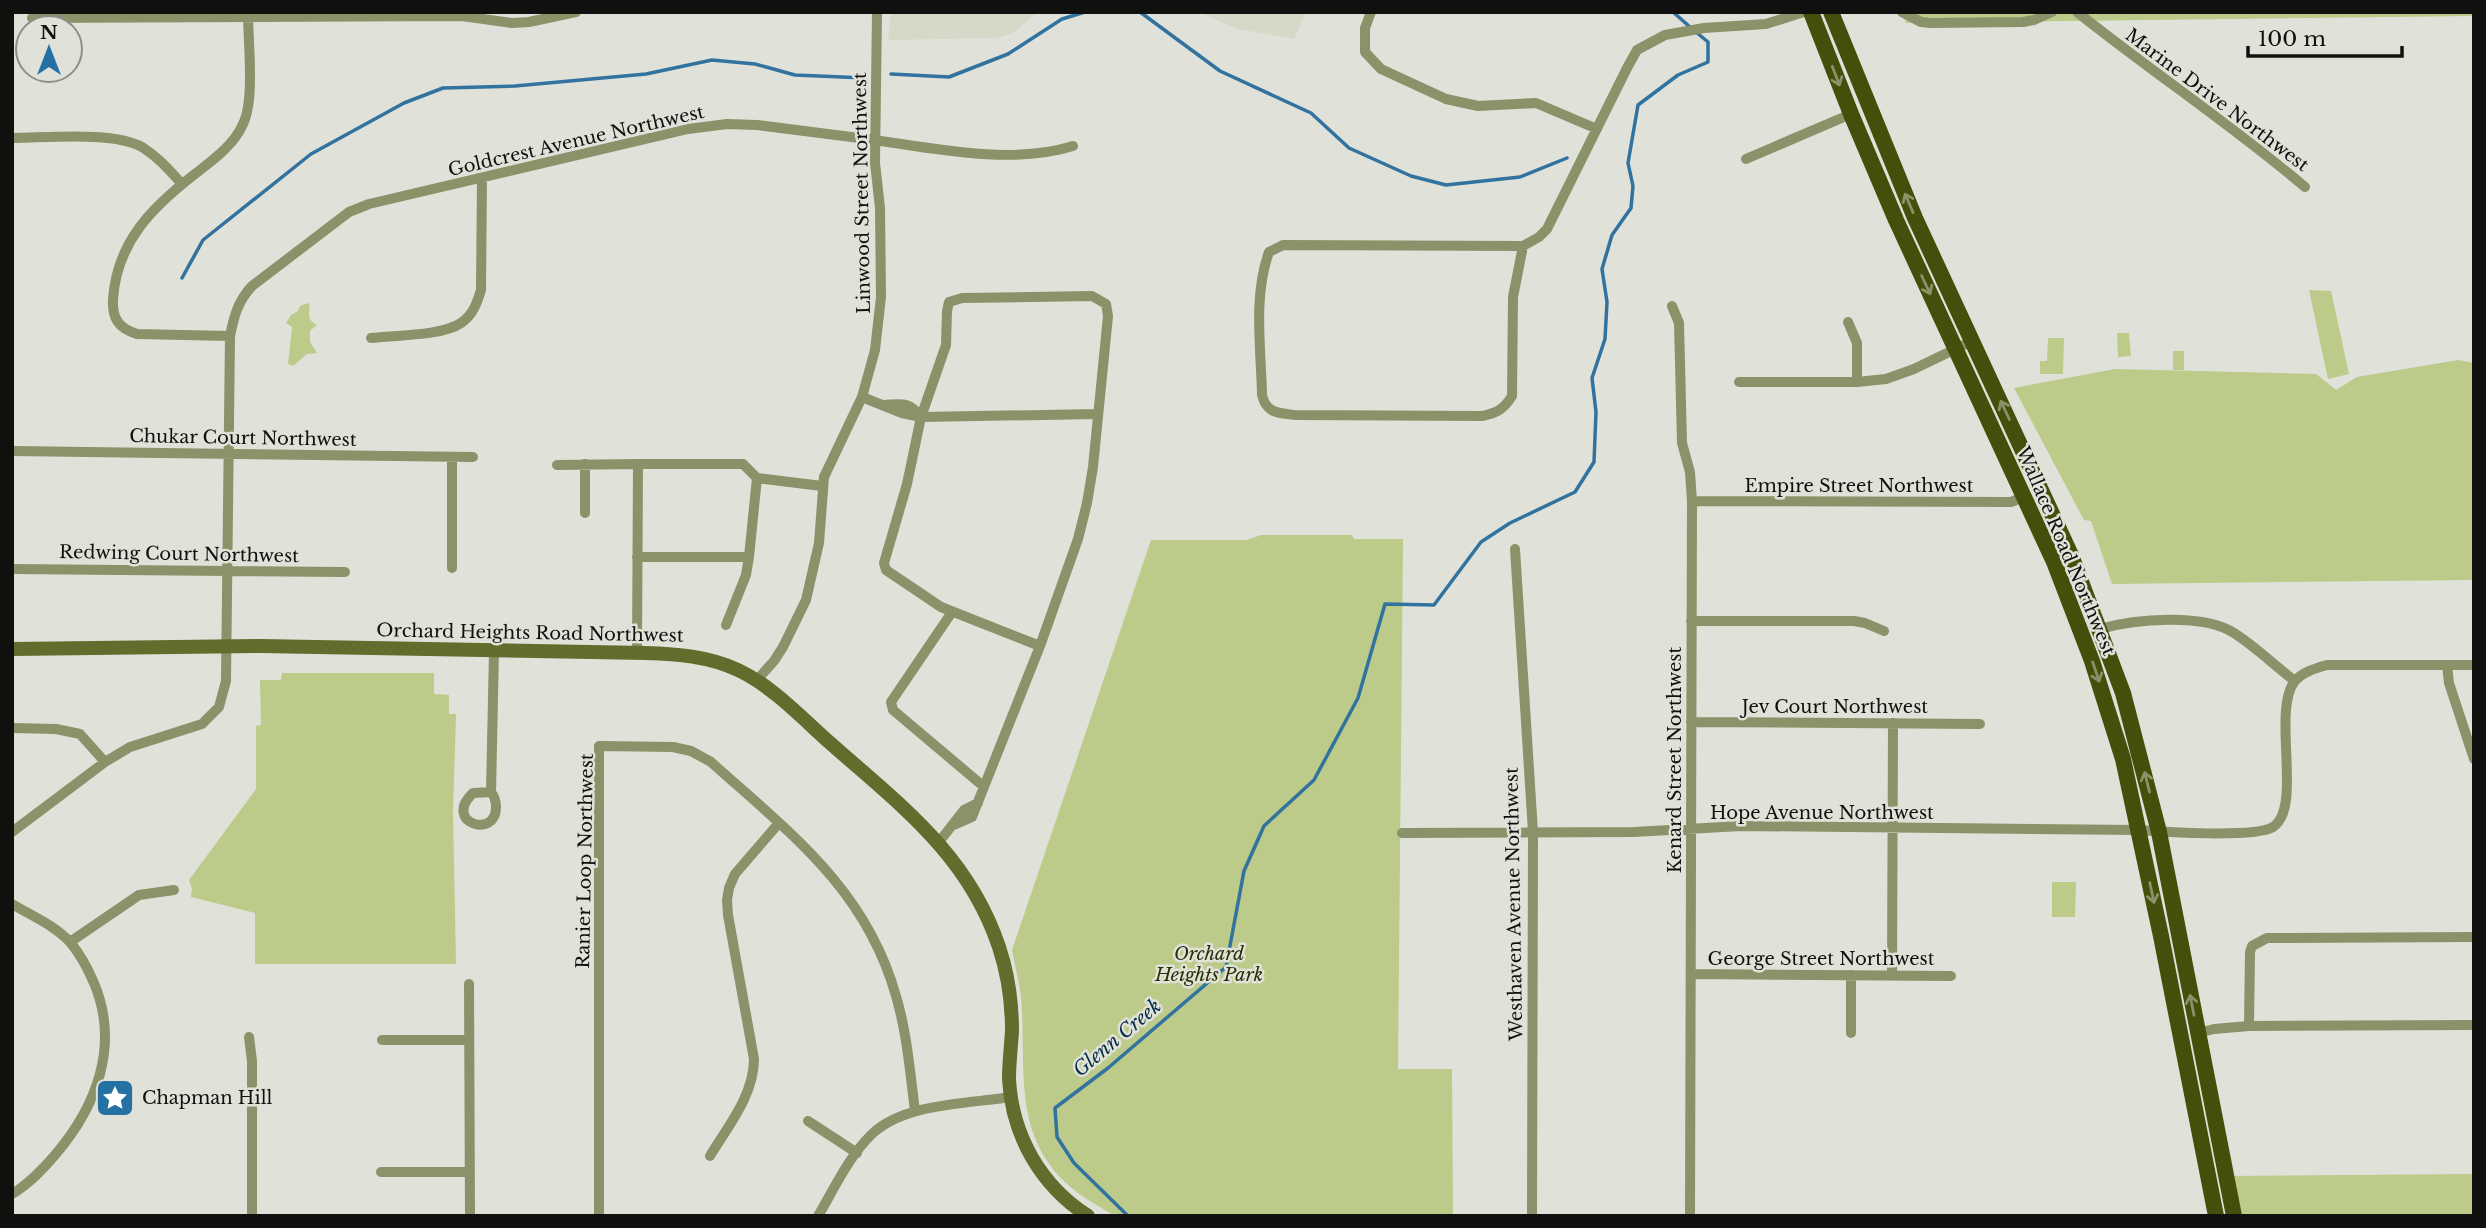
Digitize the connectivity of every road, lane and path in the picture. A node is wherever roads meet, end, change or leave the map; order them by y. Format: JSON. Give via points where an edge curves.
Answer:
{"nodes":[{"id":1,"x":576,"y":12,"type":"edge"},
{"id":2,"x":877,"y":12,"type":"edge"},
{"id":3,"x":1371,"y":12,"type":"edge"},
{"id":4,"x":1804,"y":12,"type":"edge"},
{"id":5,"x":1811,"y":12,"type":"edge"},
{"id":6,"x":1831,"y":12,"type":"edge"},
{"id":7,"x":1902,"y":12,"type":"edge"},
{"id":8,"x":2052,"y":12,"type":"edge"},
{"id":9,"x":2077,"y":12,"type":"edge"},
{"id":10,"x":118,"y":15,"type":"edge"},
{"id":11,"x":248,"y":15,"type":"edge"},
{"id":12,"x":84,"y":16,"type":"edge"},
{"id":13,"x":1851,"y":114,"type":"junction"},
{"id":14,"x":1597,"y":130,"type":"junction"},
{"id":15,"x":12,"y":138,"type":"edge"},
{"id":16,"x":876,"y":141,"type":"junction"},
{"id":17,"x":1073,"y":146,"type":"dead end"},
{"id":18,"x":1746,"y":159,"type":"dead end"},
{"id":19,"x":482,"y":178,"type":"junction"},
{"id":20,"x":182,"y":184,"type":"junction"},
{"id":21,"x":2305,"y":187,"type":"dead end"},
{"id":22,"x":1523,"y":246,"type":"junction"},
{"id":23,"x":1672,"y":306,"type":"dead end"},
{"id":24,"x":1848,"y":322,"type":"dead end"},
{"id":25,"x":230,"y":336,"type":"junction"},
{"id":26,"x":372,"y":338,"type":"dead end"},
{"id":27,"x":1972,"y":341,"type":"junction"},
{"id":28,"x":1955,"y":349,"type":"junction"},
{"id":29,"x":1740,"y":382,"type":"dead end"},
{"id":30,"x":1857,"y":382,"type":"junction"},
{"id":31,"x":862,"y":397,"type":"junction"},
{"id":32,"x":1097,"y":414,"type":"junction"},
{"id":33,"x":921,"y":417,"type":"junction"},
{"id":34,"x":12,"y":451,"type":"edge"},
{"id":35,"x":229,"y":454,"type":"junction"},
{"id":36,"x":452,"y":457,"type":"junction"},
{"id":37,"x":474,"y":457,"type":"dead end"},
{"id":38,"x":585,"y":464,"type":"junction"},
{"id":39,"x":638,"y":464,"type":"junction"},
{"id":40,"x":557,"y":465,"type":"dead end"},
{"id":41,"x":757,"y":478,"type":"junction"},
{"id":42,"x":822,"y":486,"type":"junction"},
{"id":43,"x":2026,"y":496,"type":"junction"},
{"id":44,"x":1692,"y":501,"type":"junction"},
{"id":45,"x":585,"y":513,"type":"dead end"},
{"id":46,"x":1515,"y":549,"type":"dead end"},
{"id":47,"x":637,"y":557,"type":"junction"},
{"id":48,"x":749,"y":557,"type":"junction"},
{"id":49,"x":452,"y":568,"type":"dead end"},
{"id":50,"x":12,"y":569,"type":"edge"},
{"id":51,"x":228,"y":570,"type":"junction"},
{"id":52,"x":345,"y":572,"type":"dead end"},
{"id":53,"x":952,"y":612,"type":"junction"},
{"id":54,"x":1692,"y":621,"type":"junction"},
{"id":55,"x":726,"y":625,"type":"dead end"},
{"id":56,"x":2100,"y":629,"type":"junction"},
{"id":57,"x":1884,"y":631,"type":"dead end"},
{"id":58,"x":227,"y":646,"type":"junction"},
{"id":59,"x":1040,"y":646,"type":"junction"},
{"id":60,"x":12,"y":649,"type":"edge"},
{"id":61,"x":494,"y":651,"type":"junction"},
{"id":62,"x":637,"y":653,"type":"junction"},
{"id":63,"x":2446,"y":665,"type":"junction"},
{"id":64,"x":2474,"y":665,"type":"edge"},
{"id":65,"x":756,"y":681,"type":"junction"},
{"id":66,"x":2295,"y":681,"type":"junction"},
{"id":67,"x":1691,"y":722,"type":"junction"},
{"id":68,"x":1893,"y":723,"type":"junction"},
{"id":69,"x":1980,"y":724,"type":"dead end"},
{"id":70,"x":12,"y":728,"type":"edge"},
{"id":71,"x":2474,"y":758,"type":"edge"},
{"id":72,"x":105,"y":762,"type":"junction"},
{"id":73,"x":983,"y":786,"type":"junction"},
{"id":74,"x":491,"y":792,"type":"dead end"},
{"id":75,"x":779,"y":823,"type":"junction"},
{"id":76,"x":1893,"y":827,"type":"junction"},
{"id":77,"x":1691,"y":830,"type":"junction"},
{"id":78,"x":2139,"y":830,"type":"junction"},
{"id":79,"x":12,"y":832,"type":"edge"},
{"id":80,"x":1402,"y":832,"type":"dead end"},
{"id":81,"x":1533,"y":832,"type":"junction"},
{"id":82,"x":2159,"y":832,"type":"junction"},
{"id":83,"x":939,"y":842,"type":"junction"},
{"id":84,"x":174,"y":890,"type":"dead end"},
{"id":85,"x":12,"y":904,"type":"edge"},
{"id":86,"x":2474,"y":937,"type":"edge"},
{"id":87,"x":70,"y":942,"type":"junction"},
{"id":88,"x":1690,"y":974,"type":"junction"},
{"id":89,"x":1851,"y":975,"type":"junction"},
{"id":90,"x":1892,"y":975,"type":"junction"},
{"id":91,"x":1951,"y":975,"type":"dead end"},
{"id":92,"x":469,"y":984,"type":"dead end"},
{"id":93,"x":2474,"y":1025,"type":"edge"},
{"id":94,"x":2249,"y":1026,"type":"junction"},
{"id":95,"x":1850,"y":1033,"type":"dead end"},
{"id":96,"x":2198,"y":1033,"type":"junction"},
{"id":97,"x":249,"y":1037,"type":"dead end"},
{"id":98,"x":382,"y":1040,"type":"dead end"},
{"id":99,"x":469,"y":1040,"type":"junction"},
{"id":100,"x":2191,"y":1093,"type":"junction"},
{"id":101,"x":1011,"y":1097,"type":"junction"},
{"id":102,"x":915,"y":1111,"type":"junction"},
{"id":103,"x":808,"y":1121,"type":"dead end"},
{"id":104,"x":857,"y":1153,"type":"junction"},
{"id":105,"x":710,"y":1156,"type":"dead end"},
{"id":106,"x":382,"y":1172,"type":"dead end"},
{"id":107,"x":470,"y":1172,"type":"junction"},
{"id":108,"x":2227,"y":1183,"type":"junction"},
{"id":109,"x":12,"y":1194,"type":"edge"},
{"id":110,"x":252,"y":1216,"type":"edge"},
{"id":111,"x":470,"y":1216,"type":"edge"},
{"id":112,"x":599,"y":1216,"type":"edge"},
{"id":113,"x":818,"y":1216,"type":"edge"},
{"id":114,"x":1088,"y":1216,"type":"edge"},
{"id":115,"x":1532,"y":1216,"type":"edge"},
{"id":116,"x":1690,"y":1216,"type":"edge"},
{"id":117,"x":2216,"y":1216,"type":"edge"},
{"id":118,"x":2234,"y":1216,"type":"edge"}],
"edges":[{"from":1,"to":11,"type":"street","via":[[512,23],[462,16]]},
{"from":2,"to":16,"type":"street","name":"Linwood Street Northwest"},
{"from":3,"to":14,"type":"street","via":[[1363,42],[1365,52],[1381,69],[1461,104],[1536,103]]},
{"from":4,"to":14,"type":"street","via":[[1766,24],[1704,28],[1652,40],[1637,51]]},
{"from":5,"to":13,"type":"main road","name":"Wallace Road Northwest","one_way":true},
{"from":27,"to":6,"type":"main road","name":"Wallace Road Northwest","one_way":true,"via":[[1915,218]]},
{"from":7,"to":8,"type":"street","via":[[1931,23],[2023,22]]},
{"from":9,"to":21,"type":"street","name":"Marine Drive Northwest"},
{"from":10,"to":11,"type":"street"},
{"from":10,"to":12,"type":"street"},
{"from":11,"to":20,"type":"street","via":[[245,121],[238,135]]},
{"from":13,"to":18,"type":"street"},
{"from":13,"to":28,"type":"main road","name":"Wallace Road Northwest","one_way":true},
{"from":14,"to":22,"type":"street","via":[[1547,229]]},
{"from":15,"to":20,"type":"street","via":[[128,141],[159,159]]},
{"from":16,"to":17,"type":"street","name":"Goldcrest Avenue Northwest","via":[[991,153],[1031,154]]},
{"from":16,"to":19,"type":"street","name":"Goldcrest Avenue Northwest","via":[[727,124],[688,129]]},
{"from":16,"to":31,"type":"street","name":"Linwood Street Northwest","via":[[881,297],[875,350]]},
{"from":19,"to":25,"type":"street","name":"Goldcrest Avenue Northwest","via":[[349,212],[252,286],[233,316]]},
{"from":19,"to":26,"type":"street","via":[[477,305],[461,323],[446,330]]},
{"from":20,"to":25,"type":"street","via":[[144,220],[128,243],[114,285],[113,314],[117,324],[136,334]]},
{"from":22,"to":22,"type":"street","via":[[1513,297],[1512,396],[1497,413],[1295,415],[1272,412],[1264,404],[1260,290],[1269,252],[1283,245]]},
{"from":23,"to":44,"type":"street","name":"Kenard Street Northwest","via":[[1679,323],[1682,443]]},
{"from":24,"to":30,"type":"street","via":[[1857,344]]},
{"from":25,"to":35,"type":"street","name":"Goldcrest Avenue Northwest"},
{"from":27,"to":28,"type":"street"},
{"from":56,"to":27,"type":"main road","name":"Wallace Road Northwest","one_way":true,"via":[[2050,507]]},
{"from":28,"to":30,"type":"street","via":[[1886,379]]},
{"from":28,"to":43,"type":"main road","name":"Wallace Road Northwest"},
{"from":29,"to":30,"type":"street"},
{"from":31,"to":33,"type":"street"},
{"from":31,"to":42,"type":"street","name":"Linwood Street Northwest","via":[[827,466]]},
{"from":32,"to":33,"type":"street"},
{"from":32,"to":33,"type":"street","via":[[1106,304],[1092,296],[956,298],[949,302],[946,345]]},
{"from":32,"to":59,"type":"street","via":[[1081,527]]},
{"from":33,"to":53,"type":"street","via":[[884,563],[886,570],[917,593]]},
{"from":34,"to":35,"type":"street","name":"Chukar Court Northwest"},
{"from":35,"to":36,"type":"street","name":"Chukar Court Northwest"},
{"from":35,"to":51,"type":"street","name":"Goldcrest Avenue Northwest"},
{"from":36,"to":37,"type":"street","name":"Chukar Court Northwest"},
{"from":36,"to":49,"type":"street"},
{"from":38,"to":39,"type":"street"},
{"from":38,"to":40,"type":"street"},
{"from":38,"to":45,"type":"street"},
{"from":39,"to":41,"type":"street","via":[[743,464]]},
{"from":39,"to":47,"type":"street"},
{"from":41,"to":42,"type":"street"},
{"from":41,"to":48,"type":"street"},
{"from":42,"to":65,"type":"street","name":"Linwood Street Northwest","via":[[819,543],[809,594],[783,647]]},
{"from":43,"to":44,"type":"street","name":"Empire Street Northwest","via":[[2011,502]]},
{"from":43,"to":78,"type":"main road","name":"Wallace Road Northwest","one_way":true,"via":[[2092,661],[2123,759]]},
{"from":44,"to":54,"type":"street","name":"Kenard Street Northwest"},
{"from":46,"to":81,"type":"street","name":"Westhaven Avenue Northwest"},
{"from":47,"to":48,"type":"street"},
{"from":47,"to":62,"type":"street"},
{"from":48,"to":55,"type":"street"},
{"from":50,"to":51,"type":"street","name":"Redwing Court Northwest"},
{"from":51,"to":52,"type":"street","name":"Redwing Court Northwest"},
{"from":51,"to":58,"type":"street","name":"Goldcrest Avenue Northwest"},
{"from":53,"to":59,"type":"street"},
{"from":53,"to":73,"type":"street","via":[[891,702],[893,710]]},
{"from":54,"to":57,"type":"street","via":[[1854,621]]},
{"from":54,"to":67,"type":"street","name":"Kenard Street Northwest"},
{"from":56,"to":66,"type":"street","via":[[2129,622],[2194,621],[2221,627]]},
{"from":82,"to":56,"type":"main road","name":"Wallace Road Northwest","one_way":true,"via":[[2123,694]]},
{"from":58,"to":60,"type":"main road","name":"Orchard Heights Road Northwest"},
{"from":58,"to":61,"type":"main road","name":"Orchard Heights Road Northwest"},
{"from":58,"to":72,"type":"street","name":"Goldcrest Avenue Northwest","via":[[225,689],[208,720],[130,747]]},
{"from":59,"to":73,"type":"street"},
{"from":61,"to":62,"type":"main road","name":"Orchard Heights Road Northwest"},
{"from":61,"to":74,"type":"street"},
{"from":62,"to":65,"type":"main road","name":"Orchard Heights Road Northwest","via":[[706,659]]},
{"from":63,"to":64,"type":"street"},
{"from":63,"to":66,"type":"street","via":[[2327,665],[2311,669]]},
{"from":63,"to":71,"type":"street"},
{"from":65,"to":83,"type":"main road","name":"Orchard Heights Road Northwest"},
{"from":66,"to":82,"type":"street","name":"Hope Avenue Northwest","via":[[2288,699],[2283,817],[2272,828],[2239,833]]},
{"from":67,"to":68,"type":"street","name":"Jev Court Northwest"},
{"from":67,"to":77,"type":"street","name":"Kenard Street Northwest"},
{"from":68,"to":69,"type":"street","name":"Jev Court Northwest"},
{"from":68,"to":76,"type":"street"},
{"from":70,"to":72,"type":"street","via":[[80,734]]},
{"from":72,"to":79,"type":"street","name":"Goldcrest Avenue Northwest"},
{"from":73,"to":83,"type":"street","via":[[978,803],[964,810]]},
{"from":75,"to":102,"type":"street","name":"Ranier Loop Northwest","via":[[841,886],[886,962],[904,1026]]},
{"from":75,"to":105,"type":"street","via":[[735,874],[729,888],[728,915],[754,1073],[750,1090]]},
{"from":75,"to":112,"type":"street","name":"Ranier Loop Northwest","via":[[711,762],[691,751],[599,746]]},
{"from":76,"to":77,"type":"street","name":"Hope Avenue Northwest"},
{"from":76,"to":78,"type":"street","name":"Hope Avenue Northwest"},
{"from":76,"to":90,"type":"street"},
{"from":77,"to":81,"type":"street","name":"Hope Avenue Northwest"},
{"from":77,"to":88,"type":"street","name":"Kenard Street Northwest"},
{"from":78,"to":82,"type":"street","name":"Hope Avenue Northwest"},
{"from":78,"to":100,"type":"main road","name":"Wallace Road Northwest","one_way":true},
{"from":80,"to":81,"type":"street","name":"Hope Avenue Northwest"},
{"from":81,"to":115,"type":"street","name":"Westhaven Avenue Northwest"},
{"from":96,"to":82,"type":"main road","name":"Wallace Road Northwest","one_way":true},
{"from":83,"to":101,"type":"main road","name":"Orchard Heights Road Northwest","via":[[987,915],[1006,968]]},
{"from":84,"to":87,"type":"street","via":[[139,895]]},
{"from":85,"to":87,"type":"street","via":[[43,920]]},
{"from":86,"to":94,"type":"street","via":[[2267,938],[2250,952]]},
{"from":87,"to":109,"type":"street","via":[[103,1009],[102,1071],[77,1126],[40,1172]]},
{"from":88,"to":89,"type":"street","name":"George Street Northwest"},
{"from":88,"to":116,"type":"street","name":"Kenard Street Northwest"},
{"from":89,"to":90,"type":"street","name":"George Street Northwest"},
{"from":89,"to":95,"type":"street"},
{"from":90,"to":91,"type":"street","name":"George Street Northwest"},
{"from":92,"to":99,"type":"street"},
{"from":93,"to":94,"type":"street"},
{"from":94,"to":96,"type":"street"},
{"from":96,"to":108,"type":"main road","name":"Wallace Road Northwest"},
{"from":97,"to":110,"type":"street"},
{"from":98,"to":99,"type":"street"},
{"from":99,"to":107,"type":"street"},
{"from":100,"to":108,"type":"main road","via":[[2201,1099],[2212,1152]]},
{"from":100,"to":117,"type":"main road","name":"Wallace Road Northwest"},
{"from":101,"to":102,"type":"street"},
{"from":101,"to":114,"type":"main road","name":"Orchard Heights Road Northwest","via":[[1017,1125],[1035,1163],[1059,1194]]},
{"from":102,"to":104,"type":"street","via":[[887,1123]]},
{"from":103,"to":104,"type":"street"},
{"from":104,"to":113,"type":"street"},
{"from":106,"to":107,"type":"street"},
{"from":107,"to":111,"type":"street"},
{"from":108,"to":118,"type":"main road","name":"Wallace Road Northwest"}]}
